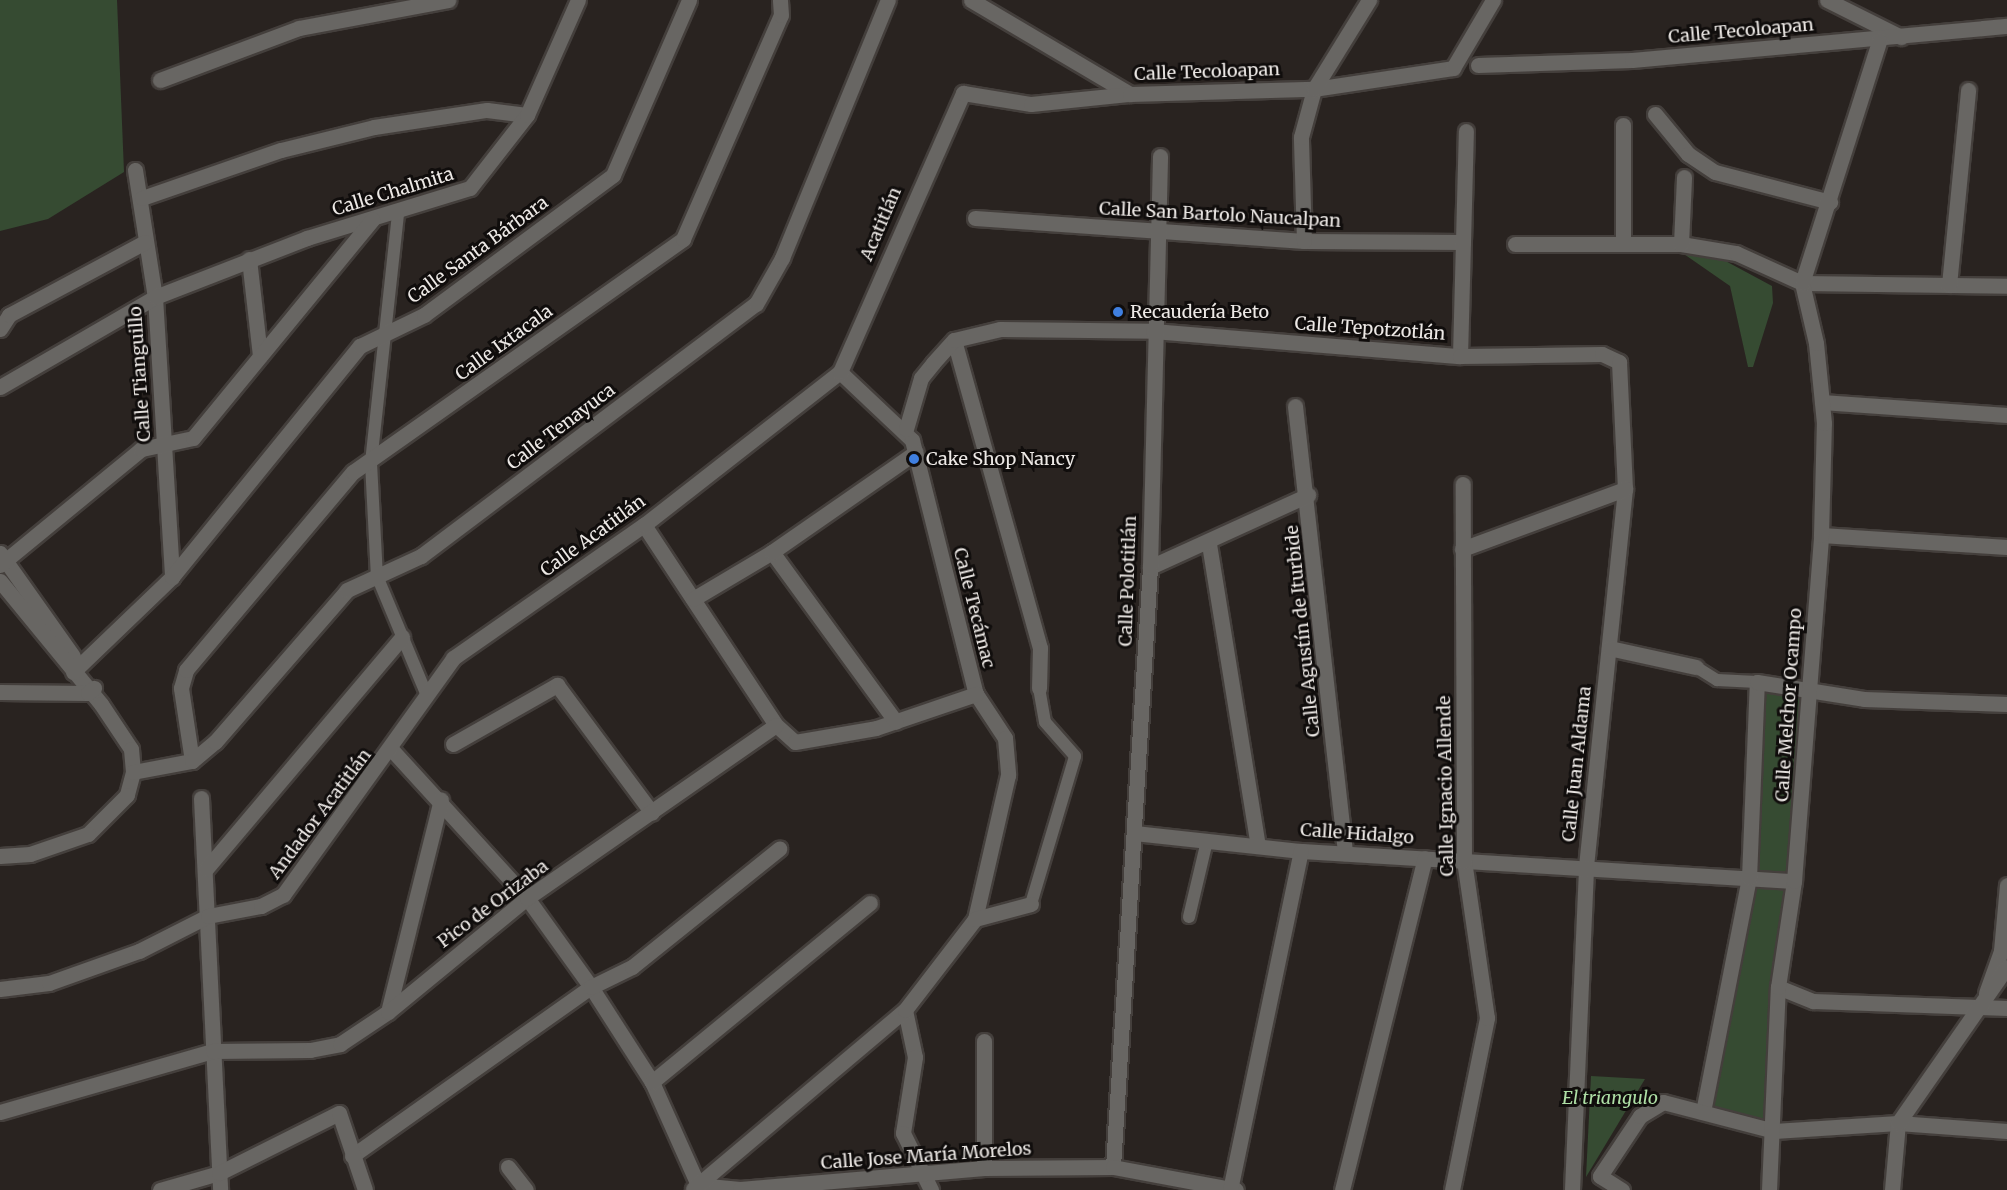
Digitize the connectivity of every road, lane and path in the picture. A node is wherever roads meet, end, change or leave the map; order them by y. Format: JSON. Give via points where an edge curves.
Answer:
{"nodes":[{"id":1,"x":448,"y":0,"type":"edge"},
{"id":2,"x":578,"y":0,"type":"edge"},
{"id":3,"x":689,"y":0,"type":"edge"},
{"id":4,"x":780,"y":0,"type":"edge"},
{"id":5,"x":888,"y":0,"type":"edge"},
{"id":6,"x":971,"y":0,"type":"edge"},
{"id":7,"x":1369,"y":0,"type":"edge"},
{"id":8,"x":1493,"y":0,"type":"edge"},
{"id":9,"x":1827,"y":0,"type":"edge"},
{"id":10,"x":2007,"y":26,"type":"edge"},
{"id":11,"x":1901,"y":37,"type":"junction"},
{"id":12,"x":1879,"y":41,"type":"junction"},
{"id":13,"x":1478,"y":65,"type":"dead end"},
{"id":14,"x":160,"y":80,"type":"dead end"},
{"id":15,"x":1314,"y":89,"type":"junction"},
{"id":16,"x":1968,"y":90,"type":"dead end"},
{"id":17,"x":963,"y":93,"type":"joint"},
{"id":18,"x":1130,"y":94,"type":"junction"},
{"id":19,"x":1655,"y":114,"type":"dead end"},
{"id":20,"x":527,"y":115,"type":"junction"},
{"id":21,"x":1623,"y":125,"type":"dead end"},
{"id":22,"x":1466,"y":131,"type":"dead end"},
{"id":23,"x":1160,"y":156,"type":"dead end"},
{"id":24,"x":135,"y":170,"type":"dead end"},
{"id":25,"x":1684,"y":177,"type":"dead end"},
{"id":26,"x":142,"y":198,"type":"junction"},
{"id":27,"x":1830,"y":202,"type":"junction"},
{"id":28,"x":398,"y":214,"type":"junction"},
{"id":29,"x":975,"y":218,"type":"dead end"},
{"id":30,"x":373,"y":219,"type":"junction"},
{"id":31,"x":1161,"y":232,"type":"junction"},
{"id":32,"x":1304,"y":241,"type":"junction"},
{"id":33,"x":145,"y":242,"type":"junction"},
{"id":34,"x":1463,"y":242,"type":"junction"},
{"id":35,"x":1623,"y":242,"type":"junction"},
{"id":36,"x":1515,"y":244,"type":"dead end"},
{"id":37,"x":1681,"y":244,"type":"junction"},
{"id":38,"x":249,"y":259,"type":"junction"},
{"id":39,"x":1802,"y":283,"type":"junction"},
{"id":40,"x":1949,"y":285,"type":"junction"},
{"id":41,"x":2007,"y":286,"type":"edge"},
{"id":42,"x":154,"y":297,"type":"junction"},
{"id":43,"x":2,"y":324,"type":"edge"},
{"id":44,"x":390,"y":328,"type":"junction"},
{"id":45,"x":1153,"y":331,"type":"junction"},
{"id":46,"x":954,"y":340,"type":"junction"},
{"id":47,"x":1602,"y":354,"type":"joint"},
{"id":48,"x":260,"y":355,"type":"junction"},
{"id":49,"x":1460,"y":356,"type":"junction"},
{"id":50,"x":840,"y":372,"type":"junction"},
{"id":51,"x":0,"y":387,"type":"edge"},
{"id":52,"x":1822,"y":402,"type":"junction"},
{"id":53,"x":1295,"y":406,"type":"dead end"},
{"id":54,"x":2007,"y":415,"type":"edge"},
{"id":55,"x":906,"y":429,"type":"junction"},
{"id":56,"x":165,"y":442,"type":"junction"},
{"id":57,"x":916,"y":452,"type":"junction"},
{"id":58,"x":371,"y":463,"type":"junction"},
{"id":59,"x":1463,"y":484,"type":"dead end"},
{"id":60,"x":1625,"y":489,"type":"junction"},
{"id":61,"x":1308,"y":495,"type":"junction"},
{"id":62,"x":644,"y":525,"type":"junction"},
{"id":63,"x":1821,"y":535,"type":"junction"},
{"id":64,"x":1209,"y":544,"type":"junction"},
{"id":65,"x":2007,"y":547,"type":"edge"},
{"id":66,"x":1462,"y":549,"type":"junction"},
{"id":67,"x":772,"y":552,"type":"junction"},
{"id":68,"x":2,"y":560,"type":"edge"},
{"id":69,"x":1150,"y":567,"type":"junction"},
{"id":70,"x":377,"y":576,"type":"junction"},
{"id":71,"x":171,"y":577,"type":"junction"},
{"id":72,"x":0,"y":581,"type":"edge"},
{"id":73,"x":693,"y":599,"type":"junction"},
{"id":74,"x":402,"y":638,"type":"junction"},
{"id":75,"x":1609,"y":648,"type":"junction"},
{"id":76,"x":1696,"y":667,"type":"joint"},
{"id":77,"x":77,"y":669,"type":"junction"},
{"id":78,"x":1757,"y":681,"type":"junction"},
{"id":79,"x":1039,"y":688,"type":"joint"},
{"id":80,"x":92,"y":690,"type":"junction"},
{"id":81,"x":425,"y":691,"type":"junction"},
{"id":82,"x":1810,"y":691,"type":"junction"},
{"id":83,"x":0,"y":692,"type":"edge"},
{"id":84,"x":976,"y":694,"type":"junction"},
{"id":85,"x":2007,"y":704,"type":"edge"},
{"id":86,"x":896,"y":722,"type":"junction"},
{"id":87,"x":776,"y":725,"type":"junction"},
{"id":88,"x":453,"y":744,"type":"dead end"},
{"id":89,"x":392,"y":750,"type":"junction"},
{"id":90,"x":192,"y":760,"type":"junction"},
{"id":91,"x":133,"y":772,"type":"junction"},
{"id":92,"x":201,"y":798,"type":"dead end"},
{"id":93,"x":441,"y":800,"type":"junction"},
{"id":94,"x":652,"y":813,"type":"junction"},
{"id":95,"x":1135,"y":833,"type":"junction"},
{"id":96,"x":1207,"y":842,"type":"junction"},
{"id":97,"x":1258,"y":846,"type":"junction"},
{"id":98,"x":779,"y":849,"type":"dead end"},
{"id":99,"x":1301,"y":851,"type":"junction"},
{"id":100,"x":1346,"y":853,"type":"junction"},
{"id":101,"x":0,"y":856,"type":"edge"},
{"id":102,"x":1425,"y":858,"type":"junction"},
{"id":103,"x":1464,"y":861,"type":"junction"},
{"id":104,"x":206,"y":869,"type":"junction"},
{"id":105,"x":1586,"y":869,"type":"junction"},
{"id":106,"x":1749,"y":878,"type":"junction"},
{"id":107,"x":1794,"y":881,"type":"junction"},
{"id":108,"x":2007,"y":885,"type":"edge"},
{"id":109,"x":527,"y":898,"type":"junction"},
{"id":110,"x":870,"y":903,"type":"dead end"},
{"id":111,"x":1031,"y":904,"type":"joint"},
{"id":112,"x":208,"y":916,"type":"junction"},
{"id":113,"x":1189,"y":917,"type":"dead end"},
{"id":114,"x":975,"y":919,"type":"junction"},
{"id":115,"x":2007,"y":967,"type":"edge"},
{"id":116,"x":591,"y":987,"type":"junction"},
{"id":117,"x":1778,"y":987,"type":"junction"},
{"id":118,"x":0,"y":989,"type":"edge"},
{"id":119,"x":1980,"y":1008,"type":"junction"},
{"id":120,"x":2007,"y":1008,"type":"edge"},
{"id":121,"x":905,"y":1010,"type":"junction"},
{"id":122,"x":388,"y":1012,"type":"junction"},
{"id":123,"x":984,"y":1041,"type":"dead end"},
{"id":124,"x":213,"y":1051,"type":"junction"},
{"id":125,"x":652,"y":1082,"type":"junction"},
{"id":126,"x":0,"y":1112,"type":"edge"},
{"id":127,"x":1703,"y":1112,"type":"junction"},
{"id":128,"x":1898,"y":1123,"type":"junction"},
{"id":129,"x":1774,"y":1131,"type":"junction"},
{"id":130,"x":2007,"y":1131,"type":"edge"},
{"id":131,"x":352,"y":1156,"type":"junction"},
{"id":132,"x":508,"y":1167,"type":"dead end"},
{"id":133,"x":1113,"y":1167,"type":"junction"},
{"id":134,"x":984,"y":1168,"type":"junction"},
{"id":135,"x":219,"y":1173,"type":"junction"},
{"id":136,"x":918,"y":1174,"type":"junction"},
{"id":137,"x":694,"y":1187,"type":"edge"},
{"id":138,"x":1232,"y":1189,"type":"edge"},
{"id":139,"x":160,"y":1190,"type":"edge"},
{"id":140,"x":220,"y":1190,"type":"edge"},
{"id":141,"x":365,"y":1190,"type":"edge"},
{"id":142,"x":526,"y":1190,"type":"edge"},
{"id":143,"x":913,"y":1190,"type":"edge"},
{"id":144,"x":931,"y":1190,"type":"edge"},
{"id":145,"x":1342,"y":1190,"type":"edge"},
{"id":146,"x":1452,"y":1190,"type":"edge"},
{"id":147,"x":1572,"y":1190,"type":"edge"},
{"id":148,"x":1622,"y":1190,"type":"edge"},
{"id":149,"x":1769,"y":1190,"type":"edge"},
{"id":150,"x":1892,"y":1190,"type":"edge"}],
"edges":[{"from":1,"to":14,"type":"street","via":[[299,28]]},
{"from":2,"to":20,"type":"street","name":"Calle Chalmita"},
{"from":3,"to":44,"type":"street","name":"Calle Santa Bárbara","via":[[613,175],[424,315]]},
{"from":4,"to":58,"type":"street","name":"Calle Ixtacala","via":[[781,15],[682,239]]},
{"from":5,"to":70,"type":"street","name":"Calle Tenayuca","via":[[782,258],[756,304],[421,556]]},
{"from":6,"to":18,"type":"street"},
{"from":7,"to":15,"type":"street"},
{"from":8,"to":15,"type":"street","name":"Calle Tecoloapan","via":[[1453,68]]},
{"from":9,"to":11,"type":"street"},
{"from":10,"to":11,"type":"street","name":"Calle Tecoloapan"},
{"from":11,"to":12,"type":"street","name":"Calle Tecoloapan"},
{"from":12,"to":13,"type":"street","name":"Calle Tecoloapan"},
{"from":12,"to":27,"type":"street"},
{"from":15,"to":18,"type":"street","name":"Calle Tecoloapan"},
{"from":15,"to":32,"type":"street","via":[[1301,137]]},
{"from":16,"to":40,"type":"street"},
{"from":17,"to":18,"type":"street","name":"Calle Tecoloapan","via":[[1031,104]]},
{"from":17,"to":50,"type":"street","name":"Acatitlán"},
{"from":19,"to":27,"type":"street","via":[[1688,154],[1715,172]]},
{"from":20,"to":26,"type":"street","via":[[487,110],[374,126],[281,150]]},
{"from":20,"to":28,"type":"street","name":"Calle Chalmita","via":[[470,188]]},
{"from":21,"to":35,"type":"street"},
{"from":22,"to":34,"type":"street"},
{"from":23,"to":31,"type":"street","name":"Calle Polotitlán"},
{"from":24,"to":26,"type":"street","name":"Calle Tianguillo"},
{"from":25,"to":37,"type":"street"},
{"from":26,"to":33,"type":"street","name":"Calle Tianguillo"},
{"from":27,"to":39,"type":"street"},
{"from":28,"to":30,"type":"street","name":"Calle Chalmita"},
{"from":28,"to":44,"type":"street"},
{"from":29,"to":31,"type":"street","name":"Calle San Bartolo Naucalpan"},
{"from":30,"to":38,"type":"street","name":"Calle Chalmita"},
{"from":30,"to":48,"type":"street"},
{"from":31,"to":32,"type":"street","name":"Calle San Bartolo Naucalpan"},
{"from":31,"to":45,"type":"street","name":"Calle Polotitlán"},
{"from":32,"to":34,"type":"street","name":"Calle San Bartolo Naucalpan"},
{"from":33,"to":42,"type":"street","name":"Calle Tianguillo"},
{"from":33,"to":43,"type":"street"},
{"from":34,"to":49,"type":"street"},
{"from":35,"to":36,"type":"street"},
{"from":35,"to":37,"type":"street"},
{"from":37,"to":39,"type":"street","via":[[1736,253]]},
{"from":38,"to":42,"type":"street","name":"Calle Chalmita"},
{"from":38,"to":48,"type":"street"},
{"from":39,"to":40,"type":"street"},
{"from":39,"to":52,"type":"street","name":"Calle Melchor Ocampo","via":[[1816,343]]},
{"from":40,"to":41,"type":"street"},
{"from":42,"to":51,"type":"street","name":"Calle Chalmita"},
{"from":42,"to":56,"type":"street","name":"Calle Tianguillo"},
{"from":44,"to":58,"type":"street"},
{"from":44,"to":71,"type":"street","name":"Calle Santa Bárbara","via":[[360,346]]},
{"from":45,"to":46,"type":"street","name":"Calle Tepotzotlán","via":[[1000,329]]},
{"from":45,"to":49,"type":"street","name":"Calle Tepotzotlán"},
{"from":45,"to":69,"type":"street","name":"Calle Polotitlán"},
{"from":46,"to":55,"type":"street","via":[[921,378]]},
{"from":46,"to":79,"type":"street","via":[[1040,648]]},
{"from":47,"to":49,"type":"street","name":"Calle Tepotzotlán"},
{"from":47,"to":60,"type":"street","name":"Calle Juan Aldama","via":[[1619,362],[1622,369]]},
{"from":48,"to":56,"type":"street","via":[[193,438],[181,444]]},
{"from":50,"to":55,"type":"street"},
{"from":50,"to":62,"type":"street","name":"Calle Acatitlán"},
{"from":52,"to":54,"type":"street"},
{"from":52,"to":63,"type":"street","name":"Calle Melchor Ocampo"},
{"from":53,"to":61,"type":"street","name":"Calle Agustín de Iturbide"},
{"from":55,"to":57,"type":"street","name":"Calle Tecámac"},
{"from":56,"to":68,"type":"street","via":[[141,449]]},
{"from":56,"to":71,"type":"street","name":"Calle Tianguillo"},
{"from":57,"to":67,"type":"street"},
{"from":57,"to":84,"type":"street","name":"Calle Tecámac"},
{"from":58,"to":70,"type":"street"},
{"from":58,"to":90,"type":"street","name":"Calle Ixtacala","via":[[353,472],[182,678]]},
{"from":59,"to":66,"type":"street","name":"Calle Ignacio Allende"},
{"from":60,"to":66,"type":"street"},
{"from":60,"to":75,"type":"street","name":"Calle Juan Aldama"},
{"from":61,"to":64,"type":"street"},
{"from":61,"to":100,"type":"street","name":"Calle Agustín de Iturbide"},
{"from":62,"to":73,"type":"street"},
{"from":62,"to":81,"type":"street","name":"Calle Acatitlán","via":[[453,658]]},
{"from":63,"to":65,"type":"street"},
{"from":63,"to":82,"type":"street","name":"Calle Melchor Ocampo"},
{"from":64,"to":69,"type":"street"},
{"from":64,"to":97,"type":"street"},
{"from":66,"to":103,"type":"street","name":"Calle Ignacio Allende"},
{"from":67,"to":73,"type":"street"},
{"from":67,"to":86,"type":"street"},
{"from":68,"to":77,"type":"street"},
{"from":69,"to":95,"type":"street","name":"Calle Polotitlán"},
{"from":70,"to":74,"type":"street"},
{"from":70,"to":90,"type":"street","name":"Calle Tenayuca","via":[[347,590],[215,742]]},
{"from":71,"to":77,"type":"street","name":"Calle Santa Bárbara"},
{"from":72,"to":77,"type":"street"},
{"from":73,"to":87,"type":"street"},
{"from":74,"to":81,"type":"street"},
{"from":74,"to":104,"type":"street"},
{"from":75,"to":76,"type":"street"},
{"from":75,"to":105,"type":"street","name":"Calle Juan Aldama"},
{"from":76,"to":78,"type":"street","via":[[1718,680]]},
{"from":77,"to":80,"type":"street"},
{"from":78,"to":82,"type":"street"},
{"from":78,"to":106,"type":"street"},
{"from":79,"to":111,"type":"street","via":[[1045,722],[1075,756]]},
{"from":80,"to":83,"type":"street"},
{"from":80,"to":91,"type":"street","via":[[131,749]]},
{"from":81,"to":89,"type":"street","name":"Calle Acatitlán"},
{"from":82,"to":85,"type":"street","via":[[1923,705]]},
{"from":82,"to":107,"type":"street","name":"Calle Melchor Ocampo"},
{"from":84,"to":86,"type":"street","name":"Calle Tecámac"},
{"from":84,"to":114,"type":"street","via":[[994,718],[1008,756]]},
{"from":86,"to":87,"type":"street","name":"Calle Tecámac","via":[[801,743]]},
{"from":87,"to":94,"type":"street","name":"Pico de Orizaba"},
{"from":88,"to":94,"type":"street","via":[[557,685]]},
{"from":89,"to":93,"type":"street"},
{"from":89,"to":112,"type":"street","name":"Andador Acatitlán","via":[[283,895],[261,906]]},
{"from":90,"to":91,"type":"street","name":"Calle Tenayuca"},
{"from":91,"to":101,"type":"street","via":[[127,795],[88,834],[30,854]]},
{"from":92,"to":104,"type":"street"},
{"from":93,"to":109,"type":"street"},
{"from":93,"to":122,"type":"street"},
{"from":94,"to":109,"type":"street","name":"Pico de Orizaba"},
{"from":95,"to":96,"type":"street","name":"Calle Hidalgo"},
{"from":95,"to":133,"type":"street","name":"Calle Polotitlán"},
{"from":96,"to":97,"type":"street","name":"Calle Hidalgo"},
{"from":96,"to":113,"type":"street"},
{"from":97,"to":99,"type":"street","name":"Calle Hidalgo"},
{"from":98,"to":116,"type":"street","via":[[632,967]]},
{"from":99,"to":100,"type":"street","name":"Calle Hidalgo"},
{"from":99,"to":138,"type":"street"},
{"from":100,"to":102,"type":"street","name":"Calle Hidalgo"},
{"from":102,"to":103,"type":"street","name":"Calle Hidalgo"},
{"from":102,"to":145,"type":"street"},
{"from":103,"to":105,"type":"street","name":"Calle Hidalgo"},
{"from":103,"to":146,"type":"street","name":"Calle Ignacio Allende","via":[[1486,1037]]},
{"from":104,"to":112,"type":"street"},
{"from":105,"to":106,"type":"street","name":"Calle Hidalgo"},
{"from":105,"to":147,"type":"street","name":"Calle Juan Aldama"},
{"from":106,"to":107,"type":"street","name":"Calle Hidalgo"},
{"from":106,"to":127,"type":"street"},
{"from":107,"to":117,"type":"street","name":"Calle Melchor Ocampo"},
{"from":108,"to":119,"type":"street","via":[[2001,951]]},
{"from":109,"to":116,"type":"street"},
{"from":109,"to":122,"type":"street","name":"Pico de Orizaba"},
{"from":110,"to":125,"type":"street"},
{"from":111,"to":114,"type":"street"},
{"from":112,"to":118,"type":"street","name":"Andador Acatitlán","via":[[139,951],[71,975]]},
{"from":112,"to":124,"type":"street"},
{"from":114,"to":121,"type":"street"},
{"from":115,"to":119,"type":"street"},
{"from":116,"to":125,"type":"street"},
{"from":116,"to":131,"type":"street"},
{"from":117,"to":119,"type":"street","via":[[1813,1001]]},
{"from":117,"to":129,"type":"street","name":"Calle Melchor Ocampo"},
{"from":119,"to":120,"type":"street"},
{"from":119,"to":128,"type":"street"},
{"from":121,"to":136,"type":"street","via":[[915,1058],[903,1133]]},
{"from":121,"to":137,"type":"street"},
{"from":122,"to":124,"type":"street","name":"Pico de Orizaba","via":[[356,1036],[326,1048]]},
{"from":123,"to":134,"type":"street"},
{"from":124,"to":126,"type":"street","name":"Pico de Orizaba"},
{"from":124,"to":135,"type":"street"},
{"from":125,"to":137,"type":"street"},
{"from":127,"to":129,"type":"street"},
{"from":127,"to":148,"type":"street","via":[[1673,1101],[1654,1105],[1616,1145],[1600,1176]]},
{"from":128,"to":129,"type":"street"},
{"from":128,"to":130,"type":"street"},
{"from":128,"to":150,"type":"street"},
{"from":129,"to":149,"type":"street","name":"Calle Melchor Ocampo"},
{"from":131,"to":135,"type":"street","via":[[339,1113]]},
{"from":131,"to":141,"type":"street"},
{"from":132,"to":142,"type":"street"},
{"from":133,"to":134,"type":"street","name":"Calle Jose María Morelos"},
{"from":133,"to":138,"type":"street","name":"Calle Jose María Morelos"},
{"from":134,"to":136,"type":"street","name":"Calle Jose María Morelos"},
{"from":135,"to":139,"type":"street"},
{"from":135,"to":140,"type":"street"},
{"from":136,"to":137,"type":"street","name":"Calle Jose María Morelos","via":[[740,1189]]},
{"from":136,"to":143,"type":"street"},
{"from":136,"to":144,"type":"street"}]}
